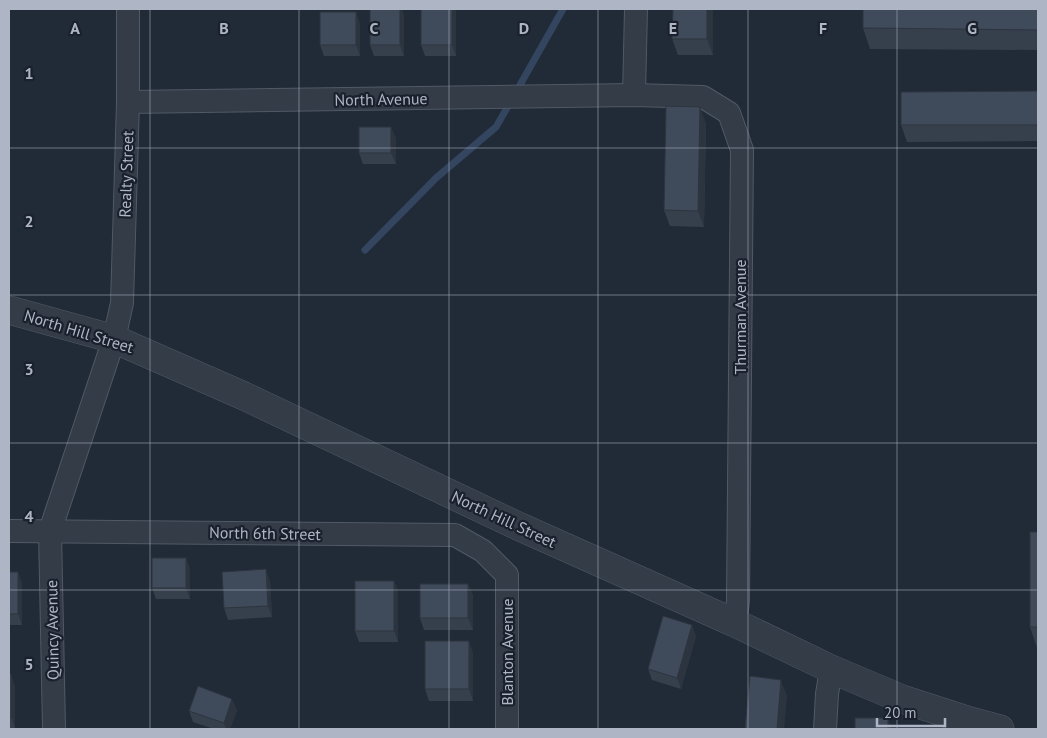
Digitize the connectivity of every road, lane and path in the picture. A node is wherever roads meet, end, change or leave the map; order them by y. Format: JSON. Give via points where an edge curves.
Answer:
{"nodes":[{"id":1,"x":128,"y":9,"type":"edge"},
{"id":2,"x":636,"y":9,"type":"edge"},
{"id":3,"x":634,"y":95,"type":"junction"},
{"id":4,"x":128,"y":102,"type":"junction"},
{"id":5,"x":9,"y":310,"type":"edge"},
{"id":6,"x":114,"y":339,"type":"junction"},
{"id":7,"x":9,"y":531,"type":"edge"},
{"id":8,"x":50,"y":532,"type":"junction"},
{"id":9,"x":507,"y":575,"type":"joint"},
{"id":10,"x":735,"y":623,"type":"junction"},
{"id":11,"x":831,"y":669,"type":"junction"},
{"id":12,"x":54,"y":729,"type":"edge"},
{"id":13,"x":507,"y":729,"type":"edge"},
{"id":14,"x":825,"y":729,"type":"edge"},
{"id":15,"x":1000,"y":729,"type":"edge"}],
"edges":[{"from":1,"to":4,"type":"street","name":"Realty Street"},
{"from":2,"to":3,"type":"street"},
{"from":3,"to":4,"type":"street","name":"North Avenue"},
{"from":3,"to":10,"type":"street","name":"Thurman Avenue","via":[[703,97],[729,113],[742,150],[738,601]]},
{"from":4,"to":6,"type":"street","name":"Realty Street","via":[[122,303]]},
{"from":5,"to":6,"type":"street","name":"North Hill Street"},
{"from":6,"to":8,"type":"street","name":"Realty Street"},
{"from":6,"to":10,"type":"street","name":"North Hill Street"},
{"from":7,"to":8,"type":"street","name":"North 6th Street"},
{"from":8,"to":9,"type":"street","name":"North 6th Street","via":[[455,535],[483,551]]},
{"from":8,"to":12,"type":"street","name":"Quincy Avenue"},
{"from":9,"to":13,"type":"street","name":"Blanton Avenue"},
{"from":10,"to":11,"type":"street","name":"North Hill Street"},
{"from":11,"to":14,"type":"street"},
{"from":11,"to":15,"type":"street","name":"North Hill Street","via":[[902,699]]}]}
